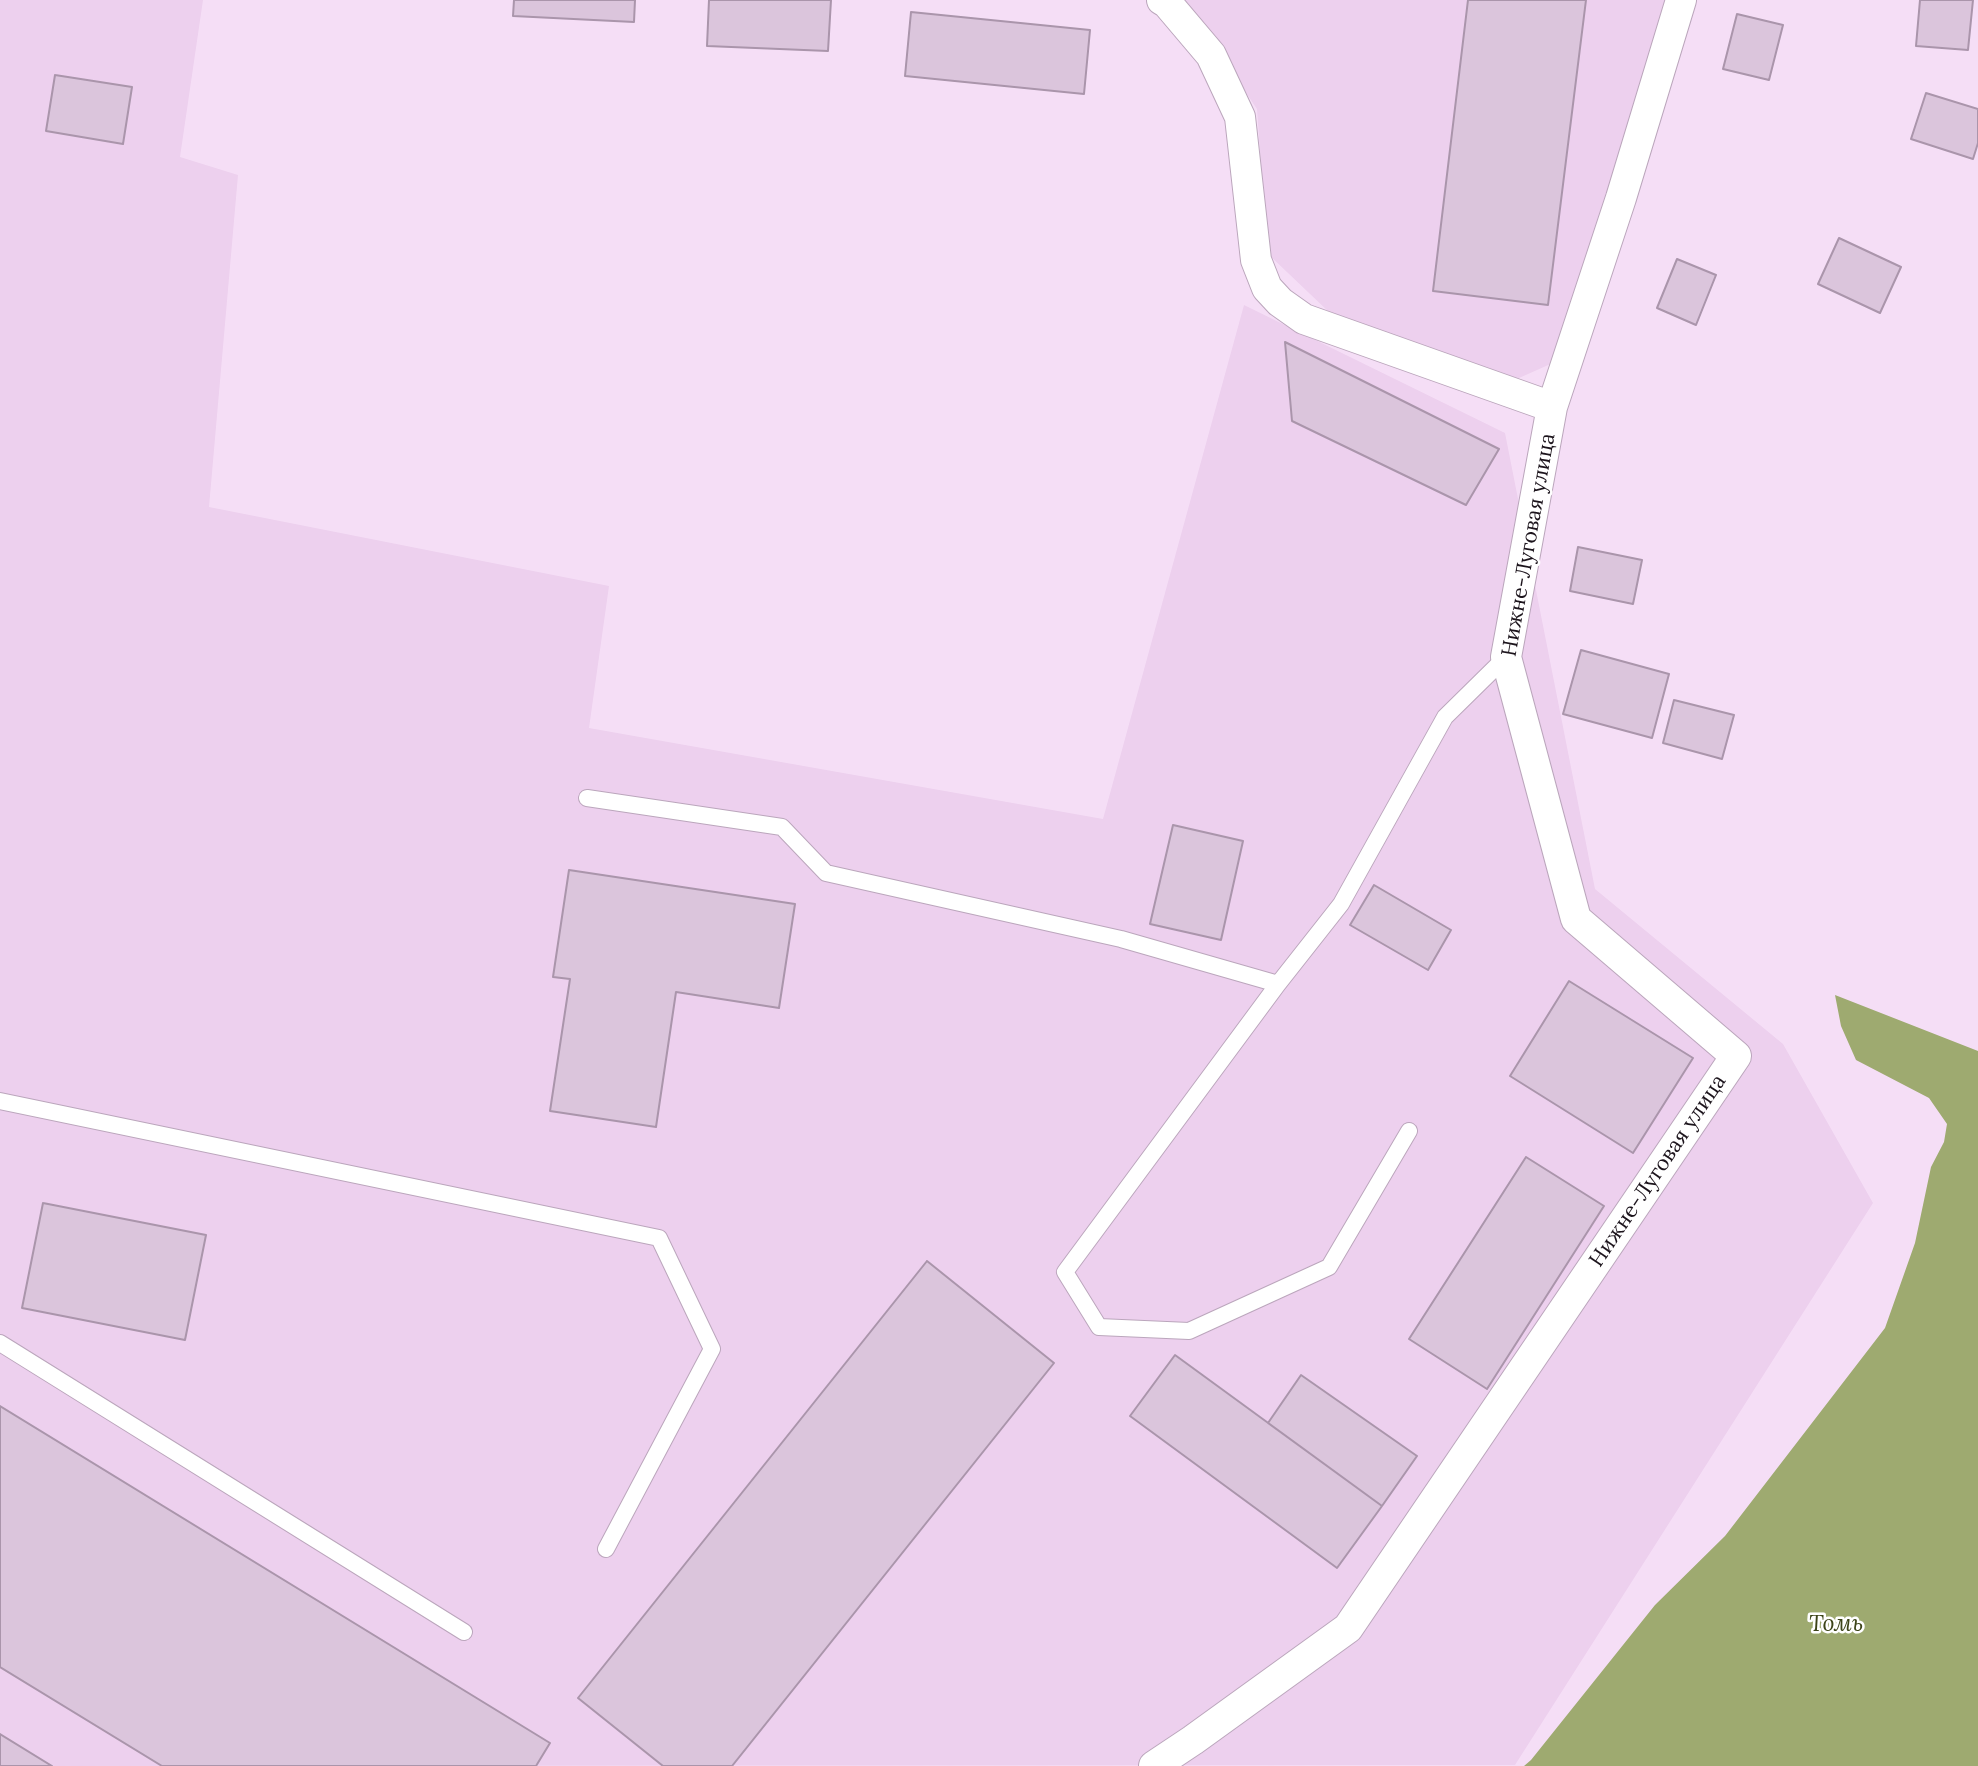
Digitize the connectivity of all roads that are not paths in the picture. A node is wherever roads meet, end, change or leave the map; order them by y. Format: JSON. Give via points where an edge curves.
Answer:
{"nodes":[{"id":1,"x":1162,"y":0,"type":"edge"},
{"id":2,"x":1681,"y":0,"type":"edge"},
{"id":3,"x":1552,"y":407,"type":"junction"},
{"id":4,"x":1506,"y":657,"type":"junction"},
{"id":5,"x":587,"y":798,"type":"dead end"},
{"id":6,"x":1278,"y":984,"type":"junction"},
{"id":7,"x":0,"y":1101,"type":"edge"},
{"id":8,"x":1409,"y":1130,"type":"dead end"},
{"id":9,"x":0,"y":1343,"type":"edge"},
{"id":10,"x":606,"y":1549,"type":"dead end"},
{"id":11,"x":464,"y":1632,"type":"dead end"},
{"id":12,"x":1154,"y":1766,"type":"edge"}],
"edges":[{"from":1,"to":3,"type":"street","name":"Нижне-Луговая улица","via":[[1211,55],[1240,117],[1256,260],[1266,288],[1304,319]]},
{"from":2,"to":3,"type":"street","name":"Нижне-Луговая улица"},
{"from":3,"to":4,"type":"street","name":"Нижне-Луговая улица"},
{"from":4,"to":6,"type":"lane","via":[[1446,717],[1341,904]]},
{"from":4,"to":12,"type":"street","name":"Нижне-Луговая улица","via":[[1576,919],[1736,1056],[1348,1628]]},
{"from":5,"to":6,"type":"lane","via":[[782,827],[826,873],[1121,939]]},
{"from":6,"to":8,"type":"lane","via":[[1065,1272],[1099,1327],[1189,1331],[1329,1267]]},
{"from":7,"to":10,"type":"lane","via":[[659,1238],[712,1349]]},
{"from":9,"to":11,"type":"lane"}]}
